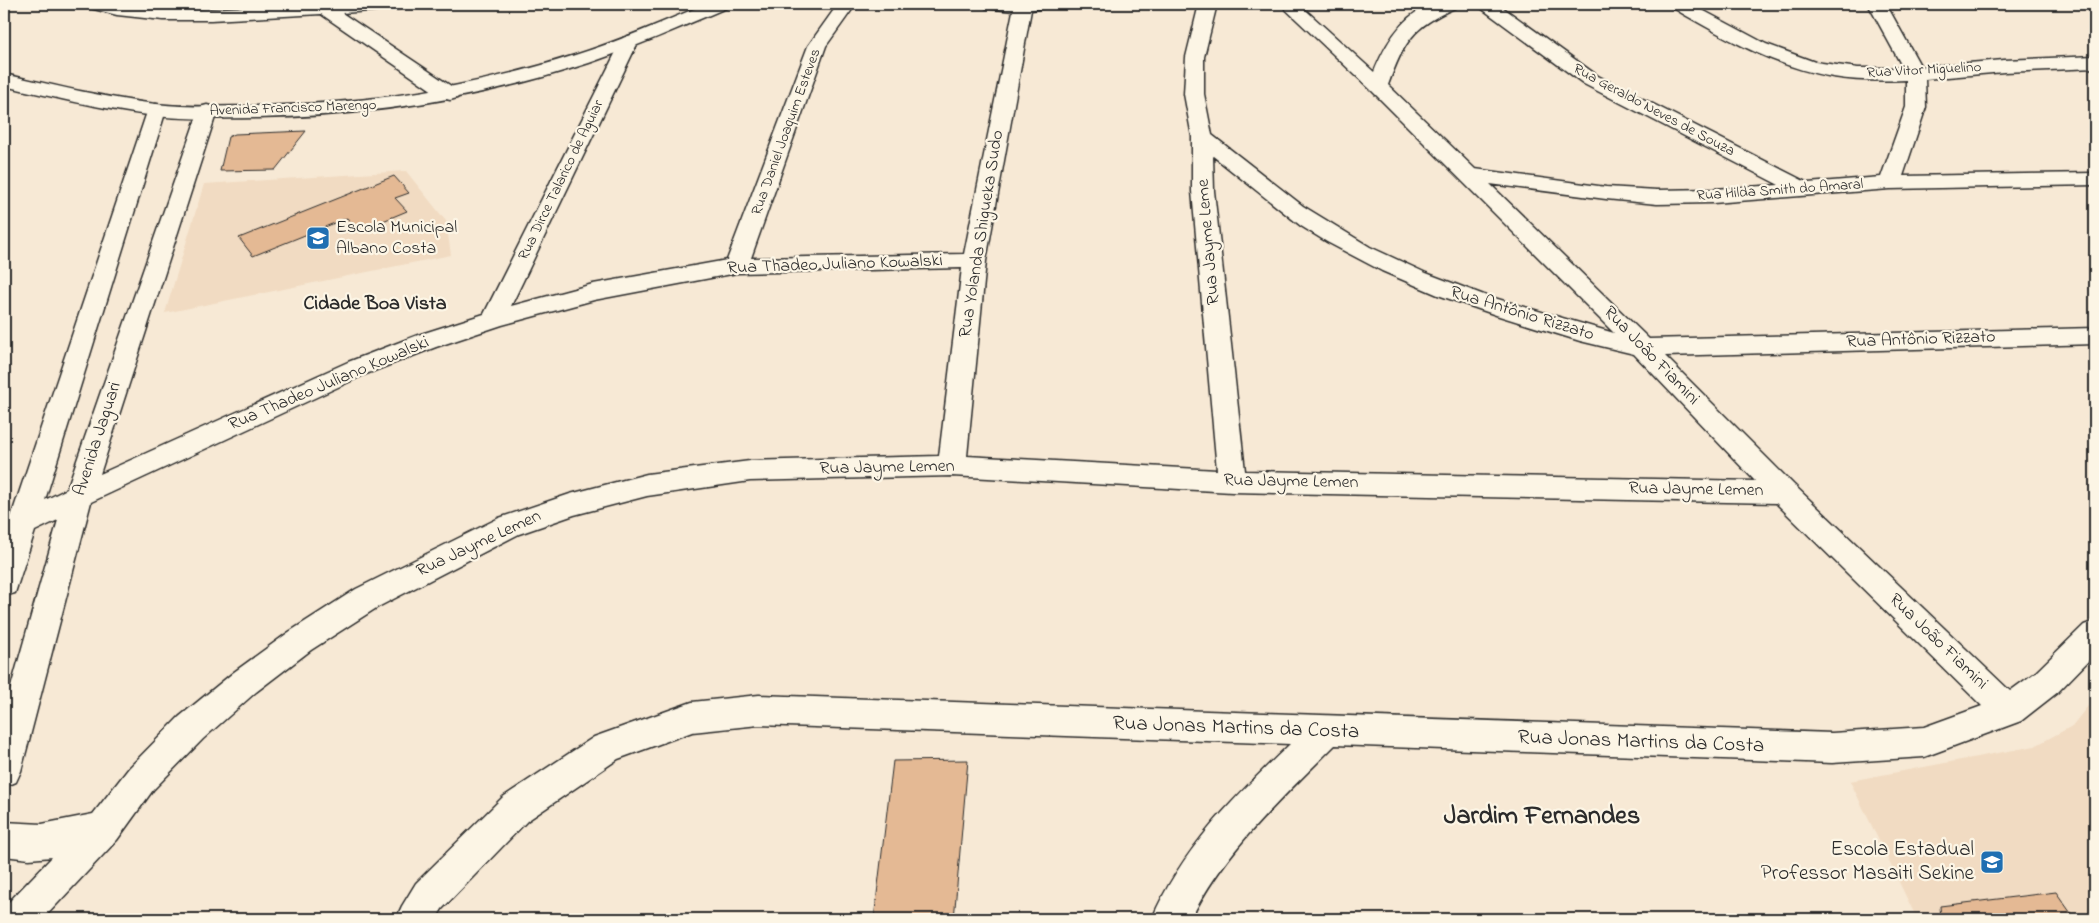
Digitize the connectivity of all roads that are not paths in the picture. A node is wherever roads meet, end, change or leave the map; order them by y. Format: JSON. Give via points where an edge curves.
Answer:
{"nodes":[{"id":1,"x":96,"y":4,"type":"edge"},
{"id":2,"x":398,"y":4,"type":"edge"},
{"id":3,"x":720,"y":4,"type":"edge"},
{"id":4,"x":846,"y":4,"type":"edge"},
{"id":5,"x":992,"y":4,"type":"edge"},
{"id":6,"x":1208,"y":4,"type":"edge"},
{"id":7,"x":1289,"y":4,"type":"edge"},
{"id":8,"x":1449,"y":4,"type":"edge"},
{"id":9,"x":1486,"y":4,"type":"edge"},
{"id":10,"x":1678,"y":4,"type":"edge"},
{"id":11,"x":1877,"y":4,"type":"edge"},
{"id":12,"x":1027,"y":5,"type":"edge"},
{"id":13,"x":320,"y":6,"type":"edge"},
{"id":14,"x":629,"y":42,"type":"junction"},
{"id":15,"x":2095,"y":62,"type":"edge"},
{"id":16,"x":1915,"y":74,"type":"junction"},
{"id":17,"x":4,"y":80,"type":"edge"},
{"id":18,"x":1378,"y":86,"type":"junction"},
{"id":19,"x":450,"y":94,"type":"junction"},
{"id":20,"x":156,"y":110,"type":"junction"},
{"id":21,"x":207,"y":112,"type":"junction"},
{"id":22,"x":1202,"y":137,"type":"junction"},
{"id":23,"x":1466,"y":174,"type":"junction"},
{"id":24,"x":2095,"y":179,"type":"edge"},
{"id":25,"x":1890,"y":183,"type":"junction"},
{"id":26,"x":1804,"y":190,"type":"junction"},
{"id":27,"x":974,"y":262,"type":"junction"},
{"id":28,"x":737,"y":266,"type":"junction"},
{"id":29,"x":1589,"y":293,"type":"junction"},
{"id":30,"x":493,"y":319,"type":"junction"},
{"id":31,"x":1571,"y":330,"type":"junction"},
{"id":32,"x":2095,"y":336,"type":"edge"},
{"id":33,"x":1644,"y":348,"type":"junction"},
{"id":34,"x":952,"y":466,"type":"junction"},
{"id":35,"x":1232,"y":481,"type":"junction"},
{"id":36,"x":1782,"y":492,"type":"junction"},
{"id":37,"x":79,"y":496,"type":"junction"},
{"id":38,"x":13,"y":528,"type":"edge"},
{"id":39,"x":4,"y":584,"type":"edge"},
{"id":40,"x":2095,"y":634,"type":"edge"},
{"id":41,"x":2009,"y":711,"type":"junction"},
{"id":42,"x":1327,"y":732,"type":"junction"},
{"id":43,"x":4,"y":770,"type":"edge"},
{"id":44,"x":104,"y":828,"type":"junction"},
{"id":45,"x":4,"y":838,"type":"edge"},
{"id":46,"x":18,"y":919,"type":"edge"},
{"id":47,"x":415,"y":919,"type":"edge"},
{"id":48,"x":1171,"y":919,"type":"edge"}],
"edges":[{"from":1,"to":13,"type":"street","via":[[133,12],[175,15]]},
{"from":2,"to":13,"type":"street"},
{"from":3,"to":14,"type":"street","name":"Avenida Francisco Marengo"},
{"from":4,"to":28,"type":"street","name":"Rua Daniel Joaquim Esteves","via":[[818,46]]},
{"from":5,"to":12,"type":"street"},
{"from":6,"to":22,"type":"street","name":"Rua Jayme Leme","via":[[1195,57],[1194,94]]},
{"from":7,"to":18,"type":"street","name":"Rua João Fiamini"},
{"from":8,"to":18,"type":"street","via":[[1427,13],[1401,35]]},
{"from":9,"to":26,"type":"street","name":"Rua Geraldo Neves de Souza","via":[[1591,80]]},
{"from":10,"to":16,"type":"street","name":"Rua Vitor Miguelino","via":[[1782,58],[1813,68],[1860,74]]},
{"from":11,"to":16,"type":"street"},
{"from":12,"to":27,"type":"street","name":"Rua Yolanda Shigueka Sudo"},
{"from":13,"to":19,"type":"street"},
{"from":14,"to":19,"type":"street","name":"Avenida Francisco Marengo","via":[[553,68]]},
{"from":14,"to":30,"type":"street","name":"Rua Dirce Talarico de Aguiar"},
{"from":15,"to":16,"type":"street","name":"Rua Vitor Miguelino"},
{"from":16,"to":25,"type":"street","via":[[1916,106]]},
{"from":17,"to":20,"type":"street","name":"Avenida Francisco Marengo"},
{"from":18,"to":23,"type":"street","name":"Rua João Fiamini"},
{"from":19,"to":21,"type":"street","name":"Avenida Francisco Marengo","via":[[326,110]]},
{"from":20,"to":21,"type":"street","name":"Avenida Francisco Marengo"},
{"from":20,"to":38,"type":"street"},
{"from":21,"to":37,"type":"street","name":"Avenida Jaguari"},
{"from":22,"to":31,"type":"street","name":"Rua Antônio Rizzato","via":[[1311,222],[1384,263],[1443,289]]},
{"from":22,"to":35,"type":"street","name":"Rua Jayme Leme","via":[[1203,191]]},
{"from":23,"to":26,"type":"street","name":"Rua Hilda Smith do Amaral","via":[[1657,196]]},
{"from":23,"to":29,"type":"street","name":"Rua João Fiamini"},
{"from":24,"to":25,"type":"street","name":"Rua Hilda Smith do Amaral"},
{"from":25,"to":26,"type":"street","name":"Rua Hilda Smith do Amaral"},
{"from":27,"to":28,"type":"street","name":"Rua Thadeo Juliano Kowalski"},
{"from":27,"to":34,"type":"street","name":"Rua Yolanda Shigueka Sudo"},
{"from":28,"to":30,"type":"street","name":"Rua Thadeo Juliano Kowalski","via":[[594,292]]},
{"from":29,"to":31,"type":"street","via":[[1586,305]]},
{"from":29,"to":33,"type":"street","name":"Rua João Fiamini"},
{"from":30,"to":37,"type":"street","name":"Rua Thadeo Juliano Kowalski","via":[[357,368]]},
{"from":31,"to":33,"type":"street","name":"Rua Antônio Rizzato"},
{"from":32,"to":33,"type":"street","name":"Rua Antônio Rizzato"},
{"from":33,"to":36,"type":"street","name":"Rua João Fiamini"},
{"from":34,"to":35,"type":"street","name":"Rua Jayme Lemen"},
{"from":34,"to":44,"type":"street","name":"Rua Jayme Lemen","via":[[750,472],[647,485],[570,505],[509,526],[367,598],[245,682],[191,728],[141,779]]},
{"from":35,"to":36,"type":"street","name":"Rua Jayme Lemen"},
{"from":36,"to":41,"type":"street","name":"Rua João Fiamini"},
{"from":37,"to":38,"type":"street","name":"Rua Thadeo Juliano Kowalski"},
{"from":37,"to":43,"type":"street","name":"Avenida Jaguari"},
{"from":38,"to":39,"type":"street"},
{"from":40,"to":41,"type":"street","name":"Rua Jonas Martins da Costa","via":[[2047,682]]},
{"from":41,"to":42,"type":"street","name":"Rua Jonas Martins da Costa","via":[[1924,742],[1832,748]]},
{"from":42,"to":47,"type":"street","name":"Rua Jonas Martins da Costa","via":[[759,710],[692,717],[606,748],[515,809],[429,896]]},
{"from":42,"to":48,"type":"street","via":[[1235,822],[1181,896]]},
{"from":44,"to":45,"type":"street","via":[[46,840]]},
{"from":44,"to":46,"type":"street","name":"Rua Jayme Lemen"}]}
